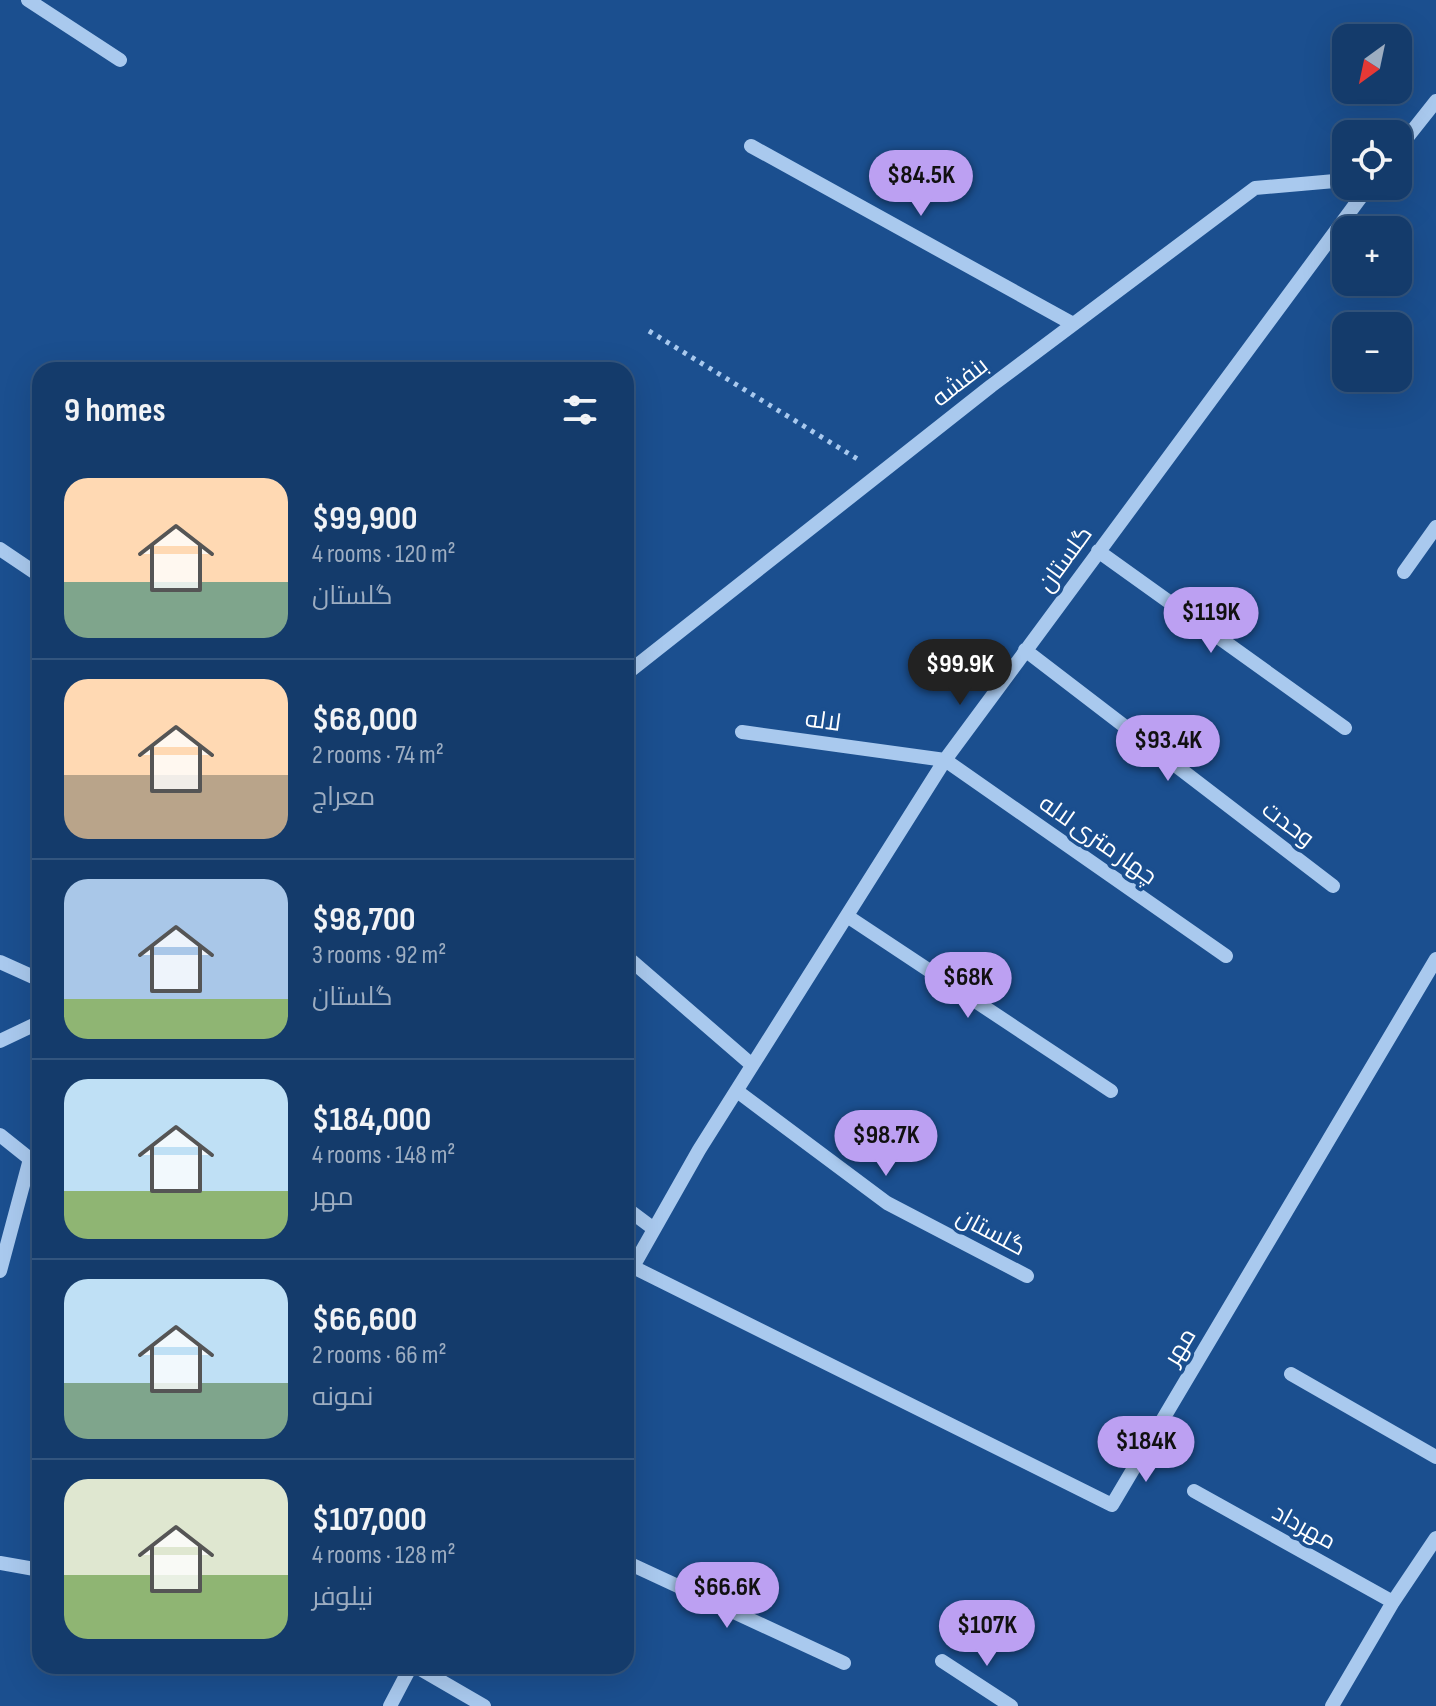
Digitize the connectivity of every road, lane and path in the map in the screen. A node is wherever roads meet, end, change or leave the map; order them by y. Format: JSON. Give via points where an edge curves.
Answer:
{"nodes":[{"id":1,"x":28,"y":0,"type":"edge"},
{"id":2,"x":120,"y":60,"type":"dead end"},
{"id":3,"x":1434,"y":107,"type":"edge"},
{"id":4,"x":1412,"y":133,"type":"edge"},
{"id":5,"x":751,"y":146,"type":"dead end"},
{"id":6,"x":1332,"y":181,"type":"edge"},
{"id":7,"x":1359,"y":200,"type":"edge"},
{"id":8,"x":1073,"y":324,"type":"junction"},
{"id":9,"x":649,"y":331,"type":"dead end"},
{"id":10,"x":880,"y":473,"type":"junction"},
{"id":11,"x":1436,"y":527,"type":"edge"},
{"id":12,"x":0,"y":549,"type":"edge"},
{"id":13,"x":1098,"y":551,"type":"junction"},
{"id":14,"x":32,"y":571,"type":"edge"},
{"id":15,"x":1404,"y":572,"type":"dead end"},
{"id":16,"x":1025,"y":650,"type":"junction"},
{"id":17,"x":634,"y":668,"type":"edge"},
{"id":18,"x":1345,"y":728,"type":"dead end"},
{"id":19,"x":742,"y":732,"type":"dead end"},
{"id":20,"x":945,"y":760,"type":"junction"},
{"id":21,"x":1333,"y":886,"type":"dead end"},
{"id":22,"x":847,"y":916,"type":"junction"},
{"id":23,"x":1226,"y":956,"type":"dead end"},
{"id":24,"x":1436,"y":959,"type":"edge"},
{"id":25,"x":0,"y":962,"type":"edge"},
{"id":26,"x":634,"y":963,"type":"edge"},
{"id":27,"x":32,"y":976,"type":"edge"},
{"id":28,"x":32,"y":1026,"type":"edge"},
{"id":29,"x":0,"y":1041,"type":"edge"},
{"id":30,"x":752,"y":1065,"type":"junction"},
{"id":31,"x":737,"y":1091,"type":"junction"},
{"id":32,"x":1111,"y":1091,"type":"dead end"},
{"id":33,"x":0,"y":1135,"type":"edge"},
{"id":34,"x":634,"y":1214,"type":"edge"},
{"id":35,"x":654,"y":1229,"type":"junction"},
{"id":36,"x":634,"y":1266,"type":"edge"},
{"id":37,"x":0,"y":1271,"type":"edge"},
{"id":38,"x":634,"y":1275,"type":"edge"},
{"id":39,"x":1027,"y":1276,"type":"dead end"},
{"id":40,"x":1291,"y":1374,"type":"dead end"},
{"id":41,"x":1436,"y":1457,"type":"edge"},
{"id":42,"x":1194,"y":1491,"type":"dead end"},
{"id":43,"x":1436,"y":1538,"type":"edge"},
{"id":44,"x":0,"y":1563,"type":"edge"},
{"id":45,"x":634,"y":1566,"type":"edge"},
{"id":46,"x":32,"y":1569,"type":"edge"},
{"id":47,"x":1393,"y":1602,"type":"junction"},
{"id":48,"x":942,"y":1661,"type":"dead end"},
{"id":49,"x":844,"y":1663,"type":"dead end"},
{"id":50,"x":408,"y":1674,"type":"edge"},
{"id":51,"x":427,"y":1674,"type":"edge"},
{"id":52,"x":390,"y":1706,"type":"edge"},
{"id":53,"x":484,"y":1706,"type":"edge"},
{"id":54,"x":1011,"y":1706,"type":"edge"},
{"id":55,"x":1332,"y":1706,"type":"edge"}],
"edges":[{"from":1,"to":2,"type":"street"},
{"from":3,"to":4,"type":"street"},
{"from":5,"to":8,"type":"street"},
{"from":6,"to":8,"type":"street","name":"بنفشه","via":[[1255,188]]},
{"from":7,"to":13,"type":"street","name":"گلستان"},
{"from":8,"to":10,"type":"street","name":"بنفشه"},
{"from":9,"to":10,"type":"path"},
{"from":10,"to":17,"type":"street","name":"بنفشه"},
{"from":11,"to":15,"type":"street"},
{"from":12,"to":14,"type":"street"},
{"from":13,"to":16,"type":"street","name":"گلستان"},
{"from":13,"to":18,"type":"street"},
{"from":16,"to":20,"type":"street","name":"گلستان"},
{"from":16,"to":21,"type":"street","name":"وحدت"},
{"from":19,"to":20,"type":"street","name":"لاله"},
{"from":20,"to":22,"type":"street","name":"گلستان"},
{"from":20,"to":23,"type":"street","name":"چهار متری لاله"},
{"from":22,"to":30,"type":"street","name":"گلستان"},
{"from":22,"to":32,"type":"street"},
{"from":24,"to":38,"type":"street","name":"مهر","via":[[1112,1505]]},
{"from":25,"to":27,"type":"street"},
{"from":26,"to":30,"type":"street"},
{"from":28,"to":29,"type":"street"},
{"from":30,"to":31,"type":"street","name":"گلستان"},
{"from":31,"to":35,"type":"street","name":"گلستان"},
{"from":31,"to":39,"type":"street","name":"گلستان","via":[[887,1203]]},
{"from":33,"to":37,"type":"street","via":[[30,1159]]},
{"from":34,"to":35,"type":"street"},
{"from":35,"to":36,"type":"street","name":"گلستان"},
{"from":40,"to":41,"type":"street"},
{"from":42,"to":47,"type":"street","name":"مهرداد"},
{"from":43,"to":47,"type":"street"},
{"from":44,"to":46,"type":"street"},
{"from":45,"to":49,"type":"street"},
{"from":47,"to":55,"type":"street"},
{"from":48,"to":54,"type":"street"},
{"from":50,"to":52,"type":"street"},
{"from":51,"to":53,"type":"street"}]}
